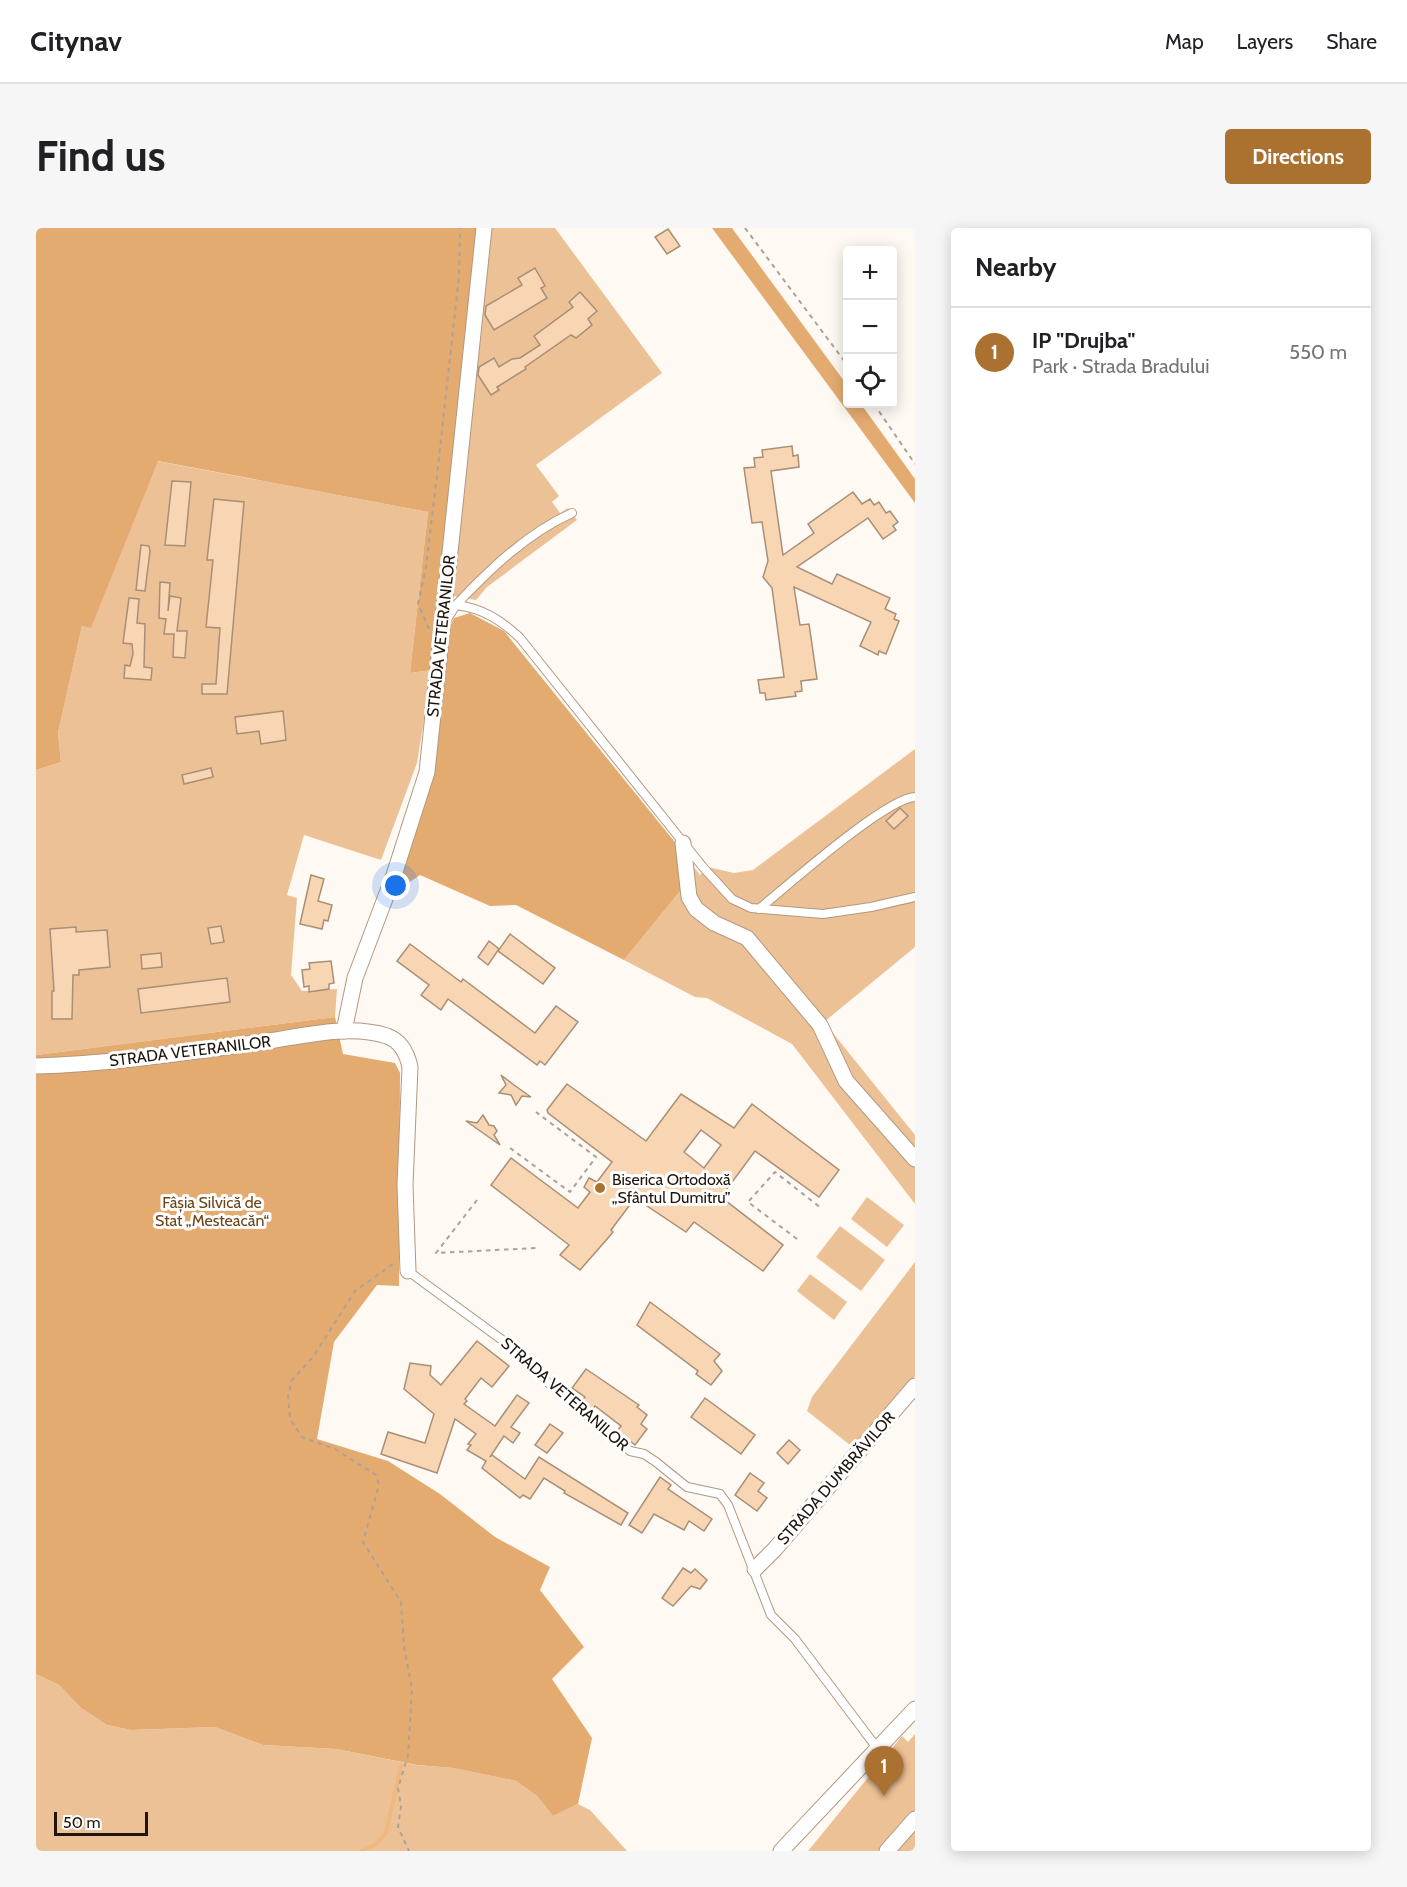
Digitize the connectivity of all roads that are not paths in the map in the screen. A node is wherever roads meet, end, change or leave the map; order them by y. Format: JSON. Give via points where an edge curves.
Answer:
{"nodes":[{"id":1,"x":484,"y":228,"type":"edge"},
{"id":2,"x":572,"y":513,"type":"dead end"},
{"id":3,"x":456,"y":605,"type":"junction"},
{"id":4,"x":441,"y":627,"type":"junction"},
{"id":5,"x":915,"y":797,"type":"edge"},
{"id":6,"x":683,"y":843,"type":"junction"},
{"id":7,"x":915,"y":897,"type":"edge"},
{"id":8,"x":759,"y":909,"type":"junction"},
{"id":9,"x":344,"y":1031,"type":"junction"},
{"id":10,"x":36,"y":1066,"type":"edge"},
{"id":11,"x":915,"y":1160,"type":"edge"},
{"id":12,"x":408,"y":1271,"type":"joint"},
{"id":13,"x":915,"y":1386,"type":"edge"},
{"id":14,"x":755,"y":1569,"type":"junction"},
{"id":15,"x":915,"y":1709,"type":"edge"},
{"id":16,"x":877,"y":1748,"type":"junction"},
{"id":17,"x":915,"y":1820,"type":"edge"},
{"id":18,"x":781,"y":1851,"type":"edge"},
{"id":19,"x":887,"y":1851,"type":"edge"}],
"edges":[{"from":1,"to":4,"type":"street","name":"STRADA VETERANILOR"},
{"from":2,"to":3,"type":"lane","via":[[553,522],[499,562]]},
{"from":3,"to":4,"type":"lane"},
{"from":3,"to":6,"type":"lane","via":[[486,613],[520,638]]},
{"from":4,"to":9,"type":"street","name":"STRADA VETERANILOR","via":[[427,772],[355,978]]},
{"from":5,"to":8,"type":"lane","via":[[905,798],[861,827]]},
{"from":6,"to":8,"type":"lane","via":[[732,899]]},
{"from":6,"to":11,"type":"street","via":[[689,897],[696,909],[714,923],[747,938],[820,1025],[846,1081]]},
{"from":7,"to":8,"type":"lane","via":[[822,914]]},
{"from":9,"to":10,"type":"street","name":"STRADA VETERANILOR","via":[[123,1061]]},
{"from":9,"to":12,"type":"street","name":"STRADA VETERANILOR","via":[[396,1040],[408,1056]]},
{"from":12,"to":14,"type":"lane","name":"STRADA VETERANILOR","via":[[524,1356],[546,1381],[630,1451],[650,1458],[687,1487],[720,1494]]},
{"from":13,"to":14,"type":"street","name":"STRADA DUMBRĂVILOR"},
{"from":14,"to":16,"type":"lane","via":[[771,1615],[795,1639]]},
{"from":15,"to":16,"type":"street"},
{"from":16,"to":18,"type":"street"},
{"from":17,"to":19,"type":"street"}]}
